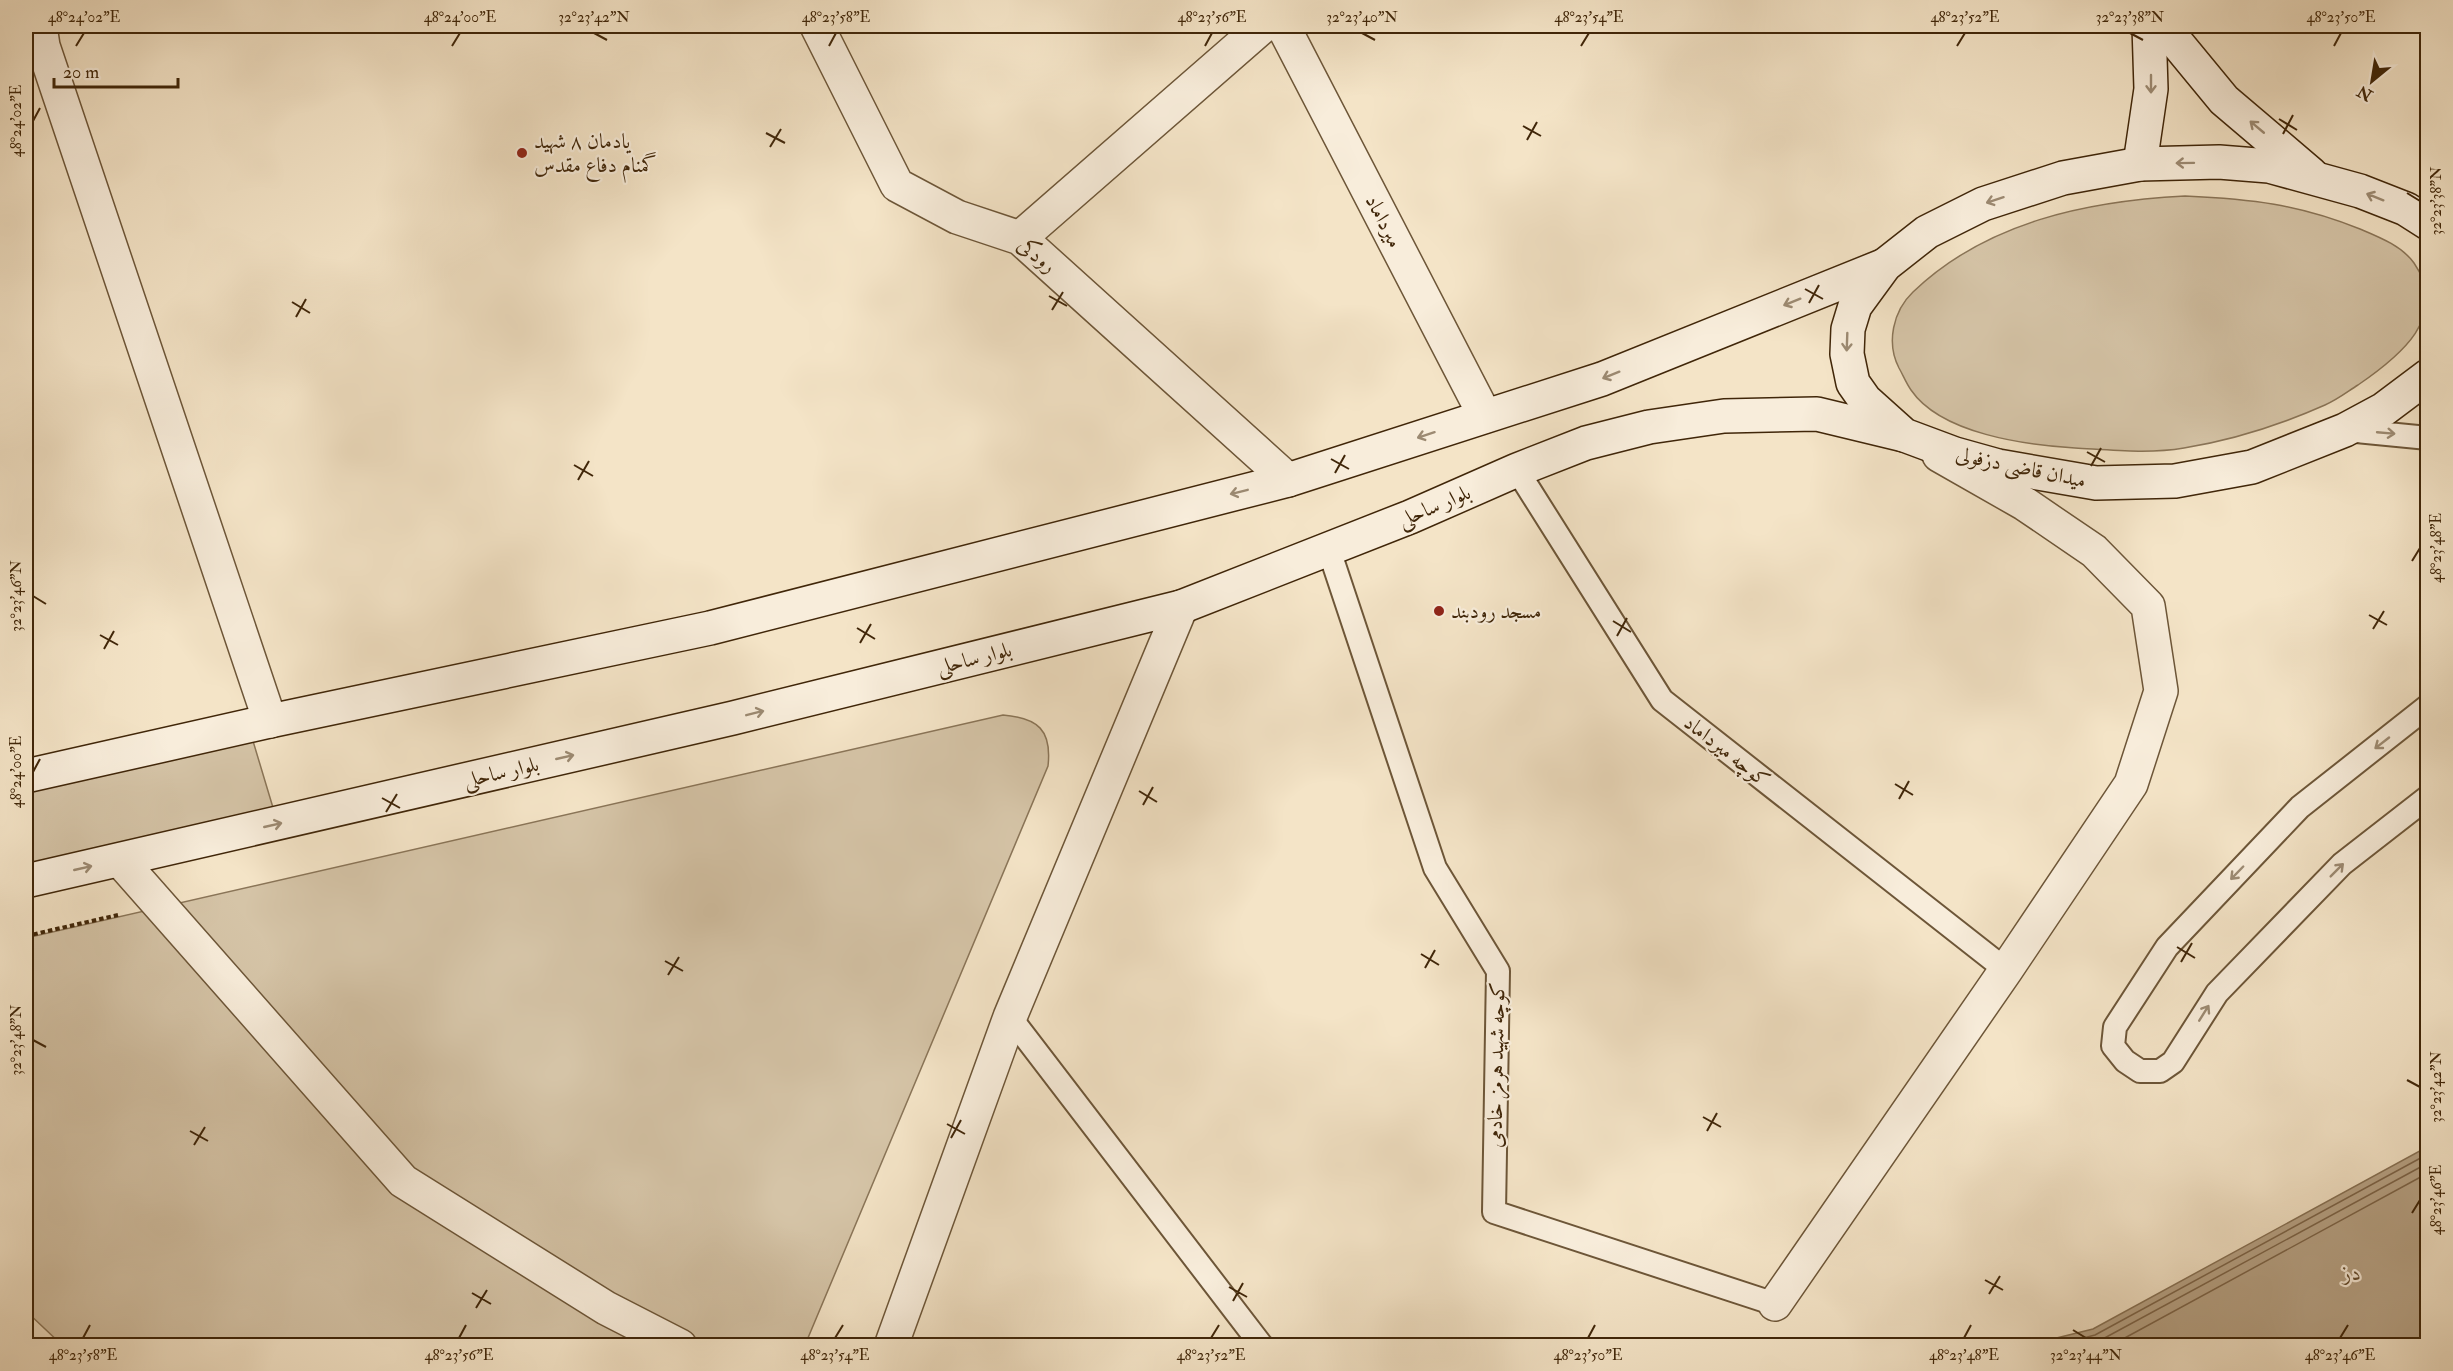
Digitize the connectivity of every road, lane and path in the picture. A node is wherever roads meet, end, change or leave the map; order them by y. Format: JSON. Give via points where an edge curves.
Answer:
{"nodes":[{"id":1,"x":40,"y":26,"type":"edge"},
{"id":2,"x":817,"y":26,"type":"edge"},
{"id":3,"x":1263,"y":26,"type":"edge"},
{"id":4,"x":1283,"y":26,"type":"edge"},
{"id":5,"x":2149,"y":26,"type":"edge"},
{"id":6,"x":2163,"y":26,"type":"edge"},
{"id":7,"x":2140,"y":164,"type":"junction"},
{"id":8,"x":2317,"y":179,"type":"junction"},
{"id":9,"x":2420,"y":217,"type":"edge"},
{"id":10,"x":1020,"y":238,"type":"junction"},
{"id":11,"x":1885,"y":265,"type":"junction"},
{"id":12,"x":2427,"y":377,"type":"edge"},
{"id":13,"x":1485,"y":416,"type":"junction"},
{"id":14,"x":2345,"y":430,"type":"junction"},
{"id":15,"x":1904,"y":435,"type":"junction"},
{"id":16,"x":2427,"y":438,"type":"edge"},
{"id":17,"x":1517,"y":470,"type":"junction"},
{"id":18,"x":1288,"y":480,"type":"junction"},
{"id":19,"x":1329,"y":550,"type":"junction"},
{"id":20,"x":1181,"y":607,"type":"junction"},
{"id":21,"x":2427,"y":706,"type":"edge"},
{"id":22,"x":270,"y":721,"type":"junction"},
{"id":23,"x":26,"y":776,"type":"edge"},
{"id":24,"x":2427,"y":797,"type":"edge"},
{"id":25,"x":120,"y":860,"type":"junction"},
{"id":26,"x":26,"y":881,"type":"edge"},
{"id":27,"x":159,"y":905,"type":"junction"},
{"id":28,"x":26,"y":936,"type":"edge"},
{"id":29,"x":2006,"y":970,"type":"junction"},
{"id":30,"x":1010,"y":1017,"type":"junction"},
{"id":31,"x":1775,"y":1304,"type":"joint"},
{"id":32,"x":680,"y":1346,"type":"edge"},
{"id":33,"x":891,"y":1346,"type":"edge"},
{"id":34,"x":1262,"y":1346,"type":"edge"}],
"edges":[{"from":1,"to":22,"type":"main road","via":[[43,46]]},
{"from":2,"to":10,"type":"main road","name":"رودکی","via":[[897,185],[957,218]]},
{"from":3,"to":10,"type":"main road"},
{"from":4,"to":13,"type":"main road","name":"میرداماد"},
{"from":5,"to":7,"type":"main road","one_way":true,"via":[[2151,89]]},
{"from":8,"to":6,"type":"main road","one_way":true,"via":[[2224,100]]},
{"from":8,"to":7,"type":"main road","name":"میدان قاضی دزفولی","one_way":true,"via":[[2269,166]]},
{"from":7,"to":11,"type":"main road","name":"میدان قاضی دزفولی","one_way":true,"via":[[2063,178],[1983,204],[1928,232]]},
{"from":9,"to":8,"type":"main road","name":"میدان قاضی دزفولی","one_way":true,"via":[[2360,191]]},
{"from":10,"to":18,"type":"main road","name":"رودکی"},
{"from":11,"to":13,"type":"main road","one_way":true,"via":[[1602,379]]},
{"from":11,"to":15,"type":"main road","name":"میدان قاضی دزفولی","one_way":true,"via":[[1855,306],[1848,329],[1847,354],[1853,383],[1865,400]]},
{"from":12,"to":14,"type":"main road","name":"میدان قاضی دزفولی","via":[[2384,409]]},
{"from":13,"to":18,"type":"main road","one_way":true},
{"from":14,"to":15,"type":"main road","name":"میدان قاضی دزفولی","via":[[2252,467],[2175,481],[2096,483],[1998,466]]},
{"from":14,"to":16,"type":"lane","one_way":true},
{"from":15,"to":17,"type":"main road","name":"بلوار ساحلی","via":[[1817,414],[1724,416],[1649,427],[1586,443]]},
{"from":15,"to":29,"type":"main road","via":[[2025,504],[2094,551],[2148,606],[2161,691],[2130,784]]},
{"from":17,"to":19,"type":"main road","name":"بلوار ساحلی"},
{"from":17,"to":29,"type":"lane","name":"کوچه میرداماد","via":[[1662,700]]},
{"from":18,"to":22,"type":"main road","one_way":true,"via":[[710,628]]},
{"from":19,"to":20,"type":"main road","name":"بلوار ساحلی"},
{"from":19,"to":31,"type":"lane","name":"کوچه شهید هرمز خادمی","via":[[1435,868],[1498,971],[1494,1212]]},
{"from":25,"to":20,"type":"main road","name":"بلوار ساحلی","one_way":true,"via":[[734,718]]},
{"from":20,"to":30,"type":"main road"},
{"from":21,"to":24,"type":"lane","one_way":true,"via":[[2300,807],[2166,947],[2115,1027],[2113,1046],[2125,1061],[2140,1071],[2160,1071],[2173,1062],[2217,993],[2342,864]]},
{"from":22,"to":23,"type":"main road"},
{"from":26,"to":25,"type":"main road","name":"بلوار ساحلی","one_way":true},
{"from":25,"to":27,"type":"main road"},
{"from":27,"to":28,"type":"path"},
{"from":27,"to":32,"type":"main road","via":[[403,1181],[606,1308]]},
{"from":29,"to":31,"type":"main road"},
{"from":30,"to":33,"type":"main road"},
{"from":30,"to":34,"type":"lane"}]}
